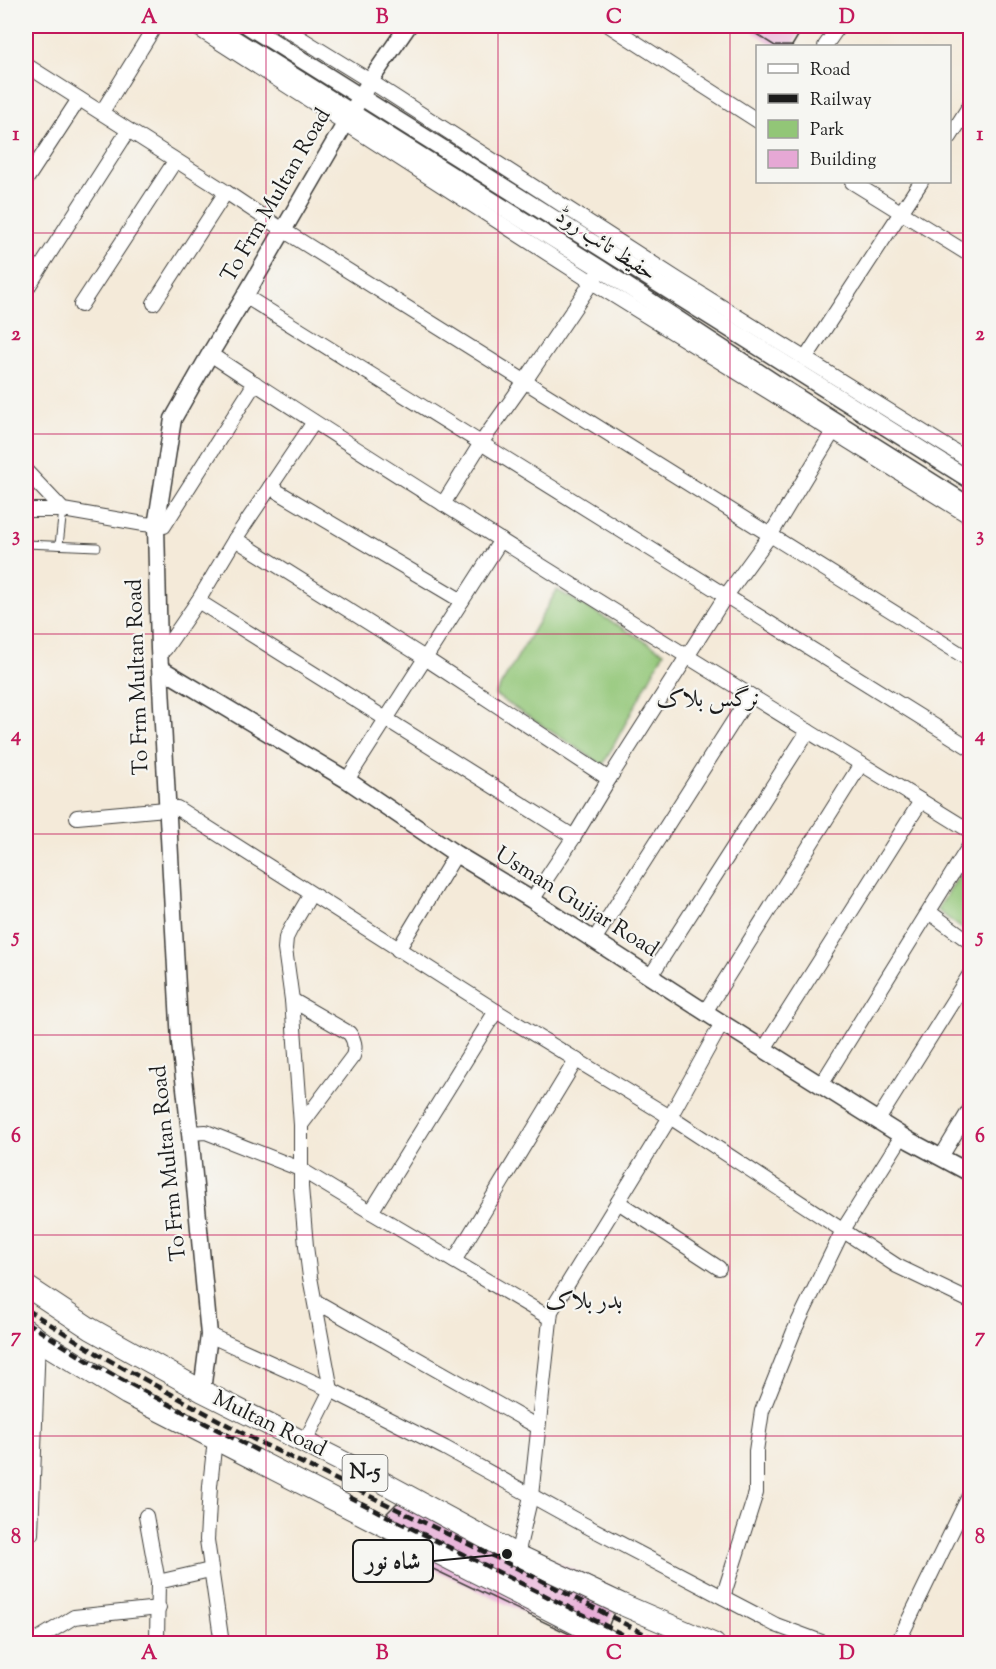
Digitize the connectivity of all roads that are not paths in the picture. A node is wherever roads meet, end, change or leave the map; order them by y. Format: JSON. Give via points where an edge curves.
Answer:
{"nodes":[{"id":1,"x":155,"y":26,"type":"edge"},
{"id":2,"x":194,"y":26,"type":"edge"},
{"id":3,"x":214,"y":26,"type":"edge"},
{"id":4,"x":248,"y":26,"type":"edge"},
{"id":5,"x":281,"y":26,"type":"edge"},
{"id":6,"x":408,"y":26,"type":"edge"},
{"id":7,"x":610,"y":26,"type":"edge"},
{"id":8,"x":838,"y":26,"type":"edge"},
{"id":9,"x":626,"y":30,"type":"edge"},
{"id":10,"x":826,"y":45,"type":"edge"},
{"id":11,"x":28,"y":71,"type":"edge"},
{"id":12,"x":370,"y":81,"type":"junction"},
{"id":13,"x":361,"y":97,"type":"junction"},
{"id":14,"x":80,"y":99,"type":"junction"},
{"id":15,"x":970,"y":105,"type":"edge"},
{"id":16,"x":102,"y":112,"type":"junction"},
{"id":17,"x":348,"y":118,"type":"junction"},
{"id":18,"x":756,"y":121,"type":"edge"},
{"id":19,"x":128,"y":131,"type":"junction"},
{"id":20,"x":951,"y":136,"type":"edge"},
{"id":21,"x":175,"y":161,"type":"junction"},
{"id":22,"x":26,"y":180,"type":"edge"},
{"id":23,"x":854,"y":183,"type":"edge"},
{"id":24,"x":920,"y":183,"type":"edge"},
{"id":25,"x":226,"y":192,"type":"junction"},
{"id":26,"x":901,"y":213,"type":"junction"},
{"id":27,"x":283,"y":230,"type":"junction"},
{"id":28,"x":970,"y":255,"type":"edge"},
{"id":29,"x":596,"y":275,"type":"junction"},
{"id":30,"x":26,"y":290,"type":"edge"},
{"id":31,"x":245,"y":297,"type":"junction"},
{"id":32,"x":154,"y":303,"type":"dead end"},
{"id":33,"x":81,"y":305,"type":"dead end"},
{"id":34,"x":210,"y":354,"type":"junction"},
{"id":35,"x":788,"y":356,"type":"junction"},
{"id":36,"x":805,"y":358,"type":"junction"},
{"id":37,"x":525,"y":381,"type":"junction"},
{"id":38,"x":255,"y":383,"type":"junction"},
{"id":39,"x":314,"y":422,"type":"junction"},
{"id":40,"x":836,"y":428,"type":"junction"},
{"id":41,"x":481,"y":443,"type":"junction"},
{"id":42,"x":970,"y":461,"type":"edge"},
{"id":43,"x":26,"y":471,"type":"edge"},
{"id":44,"x":970,"y":480,"type":"edge"},
{"id":45,"x":270,"y":487,"type":"junction"},
{"id":46,"x":443,"y":504,"type":"junction"},
{"id":47,"x":970,"y":506,"type":"edge"},
{"id":48,"x":26,"y":510,"type":"edge"},
{"id":49,"x":63,"y":510,"type":"junction"},
{"id":50,"x":970,"y":517,"type":"edge"},
{"id":51,"x":156,"y":526,"type":"junction"},
{"id":52,"x":771,"y":534,"type":"junction"},
{"id":53,"x":235,"y":538,"type":"junction"},
{"id":54,"x":501,"y":540,"type":"junction"},
{"id":55,"x":26,"y":544,"type":"edge"},
{"id":56,"x":59,"y":545,"type":"junction"},
{"id":57,"x":97,"y":547,"type":"dead end"},
{"id":58,"x":725,"y":597,"type":"junction"},
{"id":59,"x":198,"y":601,"type":"junction"},
{"id":60,"x":462,"y":601,"type":"junction"},
{"id":61,"x":159,"y":650,"type":"junction"},
{"id":62,"x":687,"y":657,"type":"junction"},
{"id":63,"x":425,"y":658,"type":"junction"},
{"id":64,"x":970,"y":660,"type":"edge"},
{"id":65,"x":160,"y":668,"type":"junction"},
{"id":66,"x":750,"y":695,"type":"junction"},
{"id":67,"x":386,"y":719,"type":"junction"},
{"id":68,"x":808,"y":731,"type":"junction"},
{"id":69,"x":970,"y":748,"type":"edge"},
{"id":70,"x":861,"y":764,"type":"junction"},
{"id":71,"x":609,"y":779,"type":"junction"},
{"id":72,"x":347,"y":780,"type":"junction"},
{"id":73,"x":921,"y":801,"type":"junction"},
{"id":74,"x":168,"y":808,"type":"junction"},
{"id":75,"x":77,"y":817,"type":"dead end"},
{"id":76,"x":970,"y":831,"type":"edge"},
{"id":77,"x":574,"y":837,"type":"junction"},
{"id":78,"x":970,"y":845,"type":"edge"},
{"id":79,"x":456,"y":854,"type":"junction"},
{"id":80,"x":311,"y":894,"type":"junction"},
{"id":81,"x":532,"y":900,"type":"junction"},
{"id":82,"x":929,"y":912,"type":"junction"},
{"id":83,"x":594,"y":940,"type":"junction"},
{"id":84,"x":970,"y":942,"type":"edge"},
{"id":85,"x":398,"y":950,"type":"junction"},
{"id":86,"x":970,"y":974,"type":"edge"},
{"id":87,"x":651,"y":977,"type":"junction"},
{"id":88,"x":292,"y":1000,"type":"junction"},
{"id":89,"x":496,"y":1011,"type":"junction"},
{"id":90,"x":705,"y":1012,"type":"junction"},
{"id":91,"x":722,"y":1023,"type":"junction"},
{"id":92,"x":764,"y":1049,"type":"junction"},
{"id":93,"x":576,"y":1059,"type":"junction"},
{"id":94,"x":821,"y":1085,"type":"junction"},
{"id":95,"x":970,"y":1109,"type":"edge"},
{"id":96,"x":670,"y":1117,"type":"junction"},
{"id":97,"x":878,"y":1120,"type":"junction"},
{"id":98,"x":301,"y":1125,"type":"junction"},
{"id":99,"x":190,"y":1133,"type":"junction"},
{"id":100,"x":902,"y":1136,"type":"junction"},
{"id":101,"x":941,"y":1157,"type":"junction"},
{"id":102,"x":300,"y":1169,"type":"junction"},
{"id":103,"x":970,"y":1173,"type":"edge"},
{"id":104,"x":618,"y":1202,"type":"junction"},
{"id":105,"x":371,"y":1212,"type":"junction"},
{"id":106,"x":843,"y":1230,"type":"junction"},
{"id":107,"x":454,"y":1261,"type":"junction"},
{"id":108,"x":719,"y":1268,"type":"dead end"},
{"id":109,"x":26,"y":1286,"type":"edge"},
{"id":110,"x":315,"y":1301,"type":"junction"},
{"id":111,"x":970,"y":1301,"type":"edge"},
{"id":112,"x":550,"y":1318,"type":"junction"},
{"id":113,"x":32,"y":1335,"type":"edge"},
{"id":114,"x":209,"y":1335,"type":"junction"},
{"id":115,"x":331,"y":1390,"type":"junction"},
{"id":116,"x":202,"y":1391,"type":"junction"},
{"id":117,"x":538,"y":1427,"type":"junction"},
{"id":118,"x":215,"y":1439,"type":"junction"},
{"id":119,"x":305,"y":1442,"type":"junction"},
{"id":120,"x":970,"y":1494,"type":"edge"},
{"id":121,"x":531,"y":1496,"type":"junction"},
{"id":122,"x":146,"y":1516,"type":"dead end"},
{"id":123,"x":31,"y":1534,"type":"dead end"},
{"id":124,"x":517,"y":1555,"type":"junction"},
{"id":125,"x":210,"y":1570,"type":"junction"},
{"id":126,"x":158,"y":1582,"type":"junction"},
{"id":127,"x":723,"y":1597,"type":"junction"},
{"id":128,"x":159,"y":1608,"type":"junction"},
{"id":129,"x":157,"y":1639,"type":"dead end"},
{"id":130,"x":26,"y":1642,"type":"edge"},
{"id":131,"x":222,"y":1644,"type":"edge"},
{"id":132,"x":616,"y":1644,"type":"edge"},
{"id":133,"x":714,"y":1644,"type":"edge"},
{"id":134,"x":827,"y":1644,"type":"edge"},
{"id":135,"x":897,"y":1644,"type":"edge"}],
"edges":[{"from":1,"to":16,"type":"street"},
{"from":2,"to":17,"type":"street"},
{"from":3,"to":17,"type":"street","name":"حفیظ تائب روڈ"},
{"from":4,"to":13,"type":"street","name":"حفیظ تائب روڈ"},
{"from":5,"to":12,"type":"street"},
{"from":6,"to":12,"type":"street","name":"To Frm Multan Road"},
{"from":7,"to":9,"type":"street"},
{"from":8,"to":10,"type":"street"},
{"from":9,"to":18,"type":"street"},
{"from":11,"to":14,"type":"street"},
{"from":12,"to":13,"type":"street","name":"To Frm Multan Road"},
{"from":12,"to":35,"type":"street","via":[[677,279]]},
{"from":13,"to":17,"type":"street","name":"To Frm Multan Road"},
{"from":13,"to":35,"type":"street","name":"حفیظ تائب روڈ"},
{"from":14,"to":16,"type":"street"},
{"from":14,"to":22,"type":"street"},
{"from":15,"to":20,"type":"street"},
{"from":16,"to":19,"type":"street"},
{"from":17,"to":27,"type":"street","name":"To Frm Multan Road"},
{"from":17,"to":29,"type":"street","name":"حفیظ تائب روڈ"},
{"from":19,"to":21,"type":"street"},
{"from":19,"to":30,"type":"street"},
{"from":21,"to":25,"type":"street"},
{"from":21,"to":33,"type":"street"},
{"from":23,"to":26,"type":"street"},
{"from":24,"to":26,"type":"street"},
{"from":25,"to":27,"type":"street"},
{"from":25,"to":32,"type":"street"},
{"from":26,"to":28,"type":"street"},
{"from":26,"to":36,"type":"street"},
{"from":27,"to":31,"type":"street","name":"To Frm Multan Road"},
{"from":27,"to":37,"type":"street"},
{"from":29,"to":37,"type":"street"},
{"from":29,"to":40,"type":"street","name":"حفیظ تائب روڈ"},
{"from":31,"to":34,"type":"street","name":"To Frm Multan Road"},
{"from":31,"to":41,"type":"street"},
{"from":34,"to":38,"type":"street"},
{"from":34,"to":51,"type":"street","name":"To Frm Multan Road","via":[[173,419]]},
{"from":35,"to":36,"type":"street"},
{"from":35,"to":44,"type":"street","name":"حفیظ تائب روڈ"},
{"from":36,"to":42,"type":"street"},
{"from":37,"to":41,"type":"street"},
{"from":37,"to":52,"type":"street"},
{"from":38,"to":39,"type":"street"},
{"from":38,"to":51,"type":"street","via":[[164,526]]},
{"from":39,"to":45,"type":"street"},
{"from":39,"to":46,"type":"street"},
{"from":40,"to":47,"type":"street","name":"حفیظ تائب روڈ"},
{"from":40,"to":50,"type":"street"},
{"from":40,"to":52,"type":"street"},
{"from":41,"to":46,"type":"street"},
{"from":41,"to":58,"type":"street"},
{"from":43,"to":49,"type":"street"},
{"from":45,"to":53,"type":"street"},
{"from":45,"to":60,"type":"street"},
{"from":46,"to":54,"type":"street"},
{"from":48,"to":49,"type":"street"},
{"from":49,"to":51,"type":"street"},
{"from":49,"to":56,"type":"lane"},
{"from":51,"to":61,"type":"street","name":"To Frm Multan Road"},
{"from":52,"to":58,"type":"street"},
{"from":52,"to":64,"type":"street"},
{"from":53,"to":59,"type":"street"},
{"from":53,"to":63,"type":"street"},
{"from":54,"to":60,"type":"street"},
{"from":54,"to":62,"type":"street"},
{"from":55,"to":56,"type":"lane"},
{"from":56,"to":57,"type":"lane"},
{"from":58,"to":62,"type":"street"},
{"from":58,"to":69,"type":"street"},
{"from":59,"to":61,"type":"street","via":[[165,649]]},
{"from":59,"to":67,"type":"street"},
{"from":60,"to":63,"type":"street"},
{"from":61,"to":65,"type":"street","name":"To Frm Multan Road"},
{"from":62,"to":66,"type":"street"},
{"from":62,"to":71,"type":"street"},
{"from":63,"to":67,"type":"street"},
{"from":63,"to":71,"type":"street"},
{"from":65,"to":72,"type":"street","name":"Usman Gujjar Road"},
{"from":65,"to":74,"type":"street","name":"To Frm Multan Road"},
{"from":66,"to":68,"type":"street"},
{"from":66,"to":83,"type":"street"},
{"from":67,"to":72,"type":"street"},
{"from":67,"to":77,"type":"street"},
{"from":68,"to":70,"type":"street"},
{"from":68,"to":87,"type":"street"},
{"from":70,"to":73,"type":"street"},
{"from":70,"to":90,"type":"street"},
{"from":71,"to":77,"type":"street"},
{"from":72,"to":79,"type":"street","name":"Usman Gujjar Road"},
{"from":73,"to":76,"type":"street"},
{"from":73,"to":92,"type":"street"},
{"from":74,"to":75,"type":"street"},
{"from":74,"to":80,"type":"street","via":[[177,808]]},
{"from":74,"to":99,"type":"street","name":"To Frm Multan Road","via":[[180,1043]]},
{"from":77,"to":81,"type":"street"},
{"from":78,"to":82,"type":"street"},
{"from":79,"to":81,"type":"street","name":"Usman Gujjar Road"},
{"from":79,"to":85,"type":"street"},
{"from":80,"to":85,"type":"street"},
{"from":80,"to":88,"type":"street","via":[[286,938]]},
{"from":81,"to":83,"type":"street","name":"Usman Gujjar Road"},
{"from":82,"to":84,"type":"street"},
{"from":82,"to":94,"type":"street"},
{"from":83,"to":87,"type":"street","name":"Usman Gujjar Road"},
{"from":85,"to":89,"type":"street"},
{"from":86,"to":97,"type":"street"},
{"from":87,"to":90,"type":"street","name":"Usman Gujjar Road"},
{"from":88,"to":98,"type":"street"},
{"from":88,"to":98,"type":"street","via":[[349,1033],[355,1049]]},
{"from":89,"to":93,"type":"street"},
{"from":89,"to":105,"type":"street"},
{"from":90,"to":91,"type":"street","name":"Usman Gujjar Road"},
{"from":91,"to":92,"type":"street","name":"Usman Gujjar Road"},
{"from":91,"to":96,"type":"street"},
{"from":92,"to":94,"type":"street","name":"Usman Gujjar Road"},
{"from":93,"to":96,"type":"street"},
{"from":93,"to":107,"type":"street"},
{"from":94,"to":97,"type":"street","name":"Usman Gujjar Road"},
{"from":95,"to":101,"type":"street"},
{"from":96,"to":104,"type":"street"},
{"from":96,"to":106,"type":"street"},
{"from":97,"to":100,"type":"street","name":"Usman Gujjar Road"},
{"from":98,"to":102,"type":"street"},
{"from":99,"to":102,"type":"street","via":[[206,1132]]},
{"from":99,"to":114,"type":"street","name":"To Frm Multan Road"},
{"from":100,"to":101,"type":"street","name":"Usman Gujjar Road"},
{"from":100,"to":106,"type":"street"},
{"from":101,"to":103,"type":"street","name":"Usman Gujjar Road"},
{"from":102,"to":105,"type":"street"},
{"from":102,"to":110,"type":"street"},
{"from":104,"to":108,"type":"street"},
{"from":104,"to":112,"type":"street"},
{"from":105,"to":107,"type":"street"},
{"from":106,"to":111,"type":"street","via":[[897,1266]]},
{"from":106,"to":127,"type":"street","via":[[794,1331],[762,1411],[756,1451],[756,1493]]},
{"from":107,"to":112,"type":"street"},
{"from":109,"to":116,"type":"main road","name":"Multan Road","number":"N-5","via":[[91,1329]]},
{"from":110,"to":115,"type":"street"},
{"from":110,"to":117,"type":"street"},
{"from":112,"to":117,"type":"street"},
{"from":113,"to":118,"type":"main road","name":"Multan Road","number":"N-5","via":[[128,1394]]},
{"from":113,"to":123,"type":"street"},
{"from":114,"to":115,"type":"street"},
{"from":114,"to":116,"type":"street","name":"To Frm Multan Road"},
{"from":115,"to":119,"type":"street"},
{"from":115,"to":121,"type":"street"},
{"from":116,"to":119,"type":"main road","name":"Multan Road","number":"N-5"},
{"from":117,"to":121,"type":"street"},
{"from":118,"to":125,"type":"street","via":[[207,1540]]},
{"from":118,"to":132,"type":"main road","name":"Multan Road","number":"N-5"},
{"from":119,"to":124,"type":"main road","name":"Multan Road","number":"N-5"},
{"from":120,"to":135,"type":"street"},
{"from":121,"to":124,"type":"street"},
{"from":121,"to":127,"type":"street"},
{"from":122,"to":126,"type":"street"},
{"from":124,"to":133,"type":"main road","name":"Multan Road","number":"N-5"},
{"from":125,"to":126,"type":"street"},
{"from":125,"to":131,"type":"street"},
{"from":126,"to":128,"type":"street"},
{"from":127,"to":134,"type":"street"},
{"from":128,"to":129,"type":"street"},
{"from":128,"to":130,"type":"street","via":[[74,1617]]}]}
